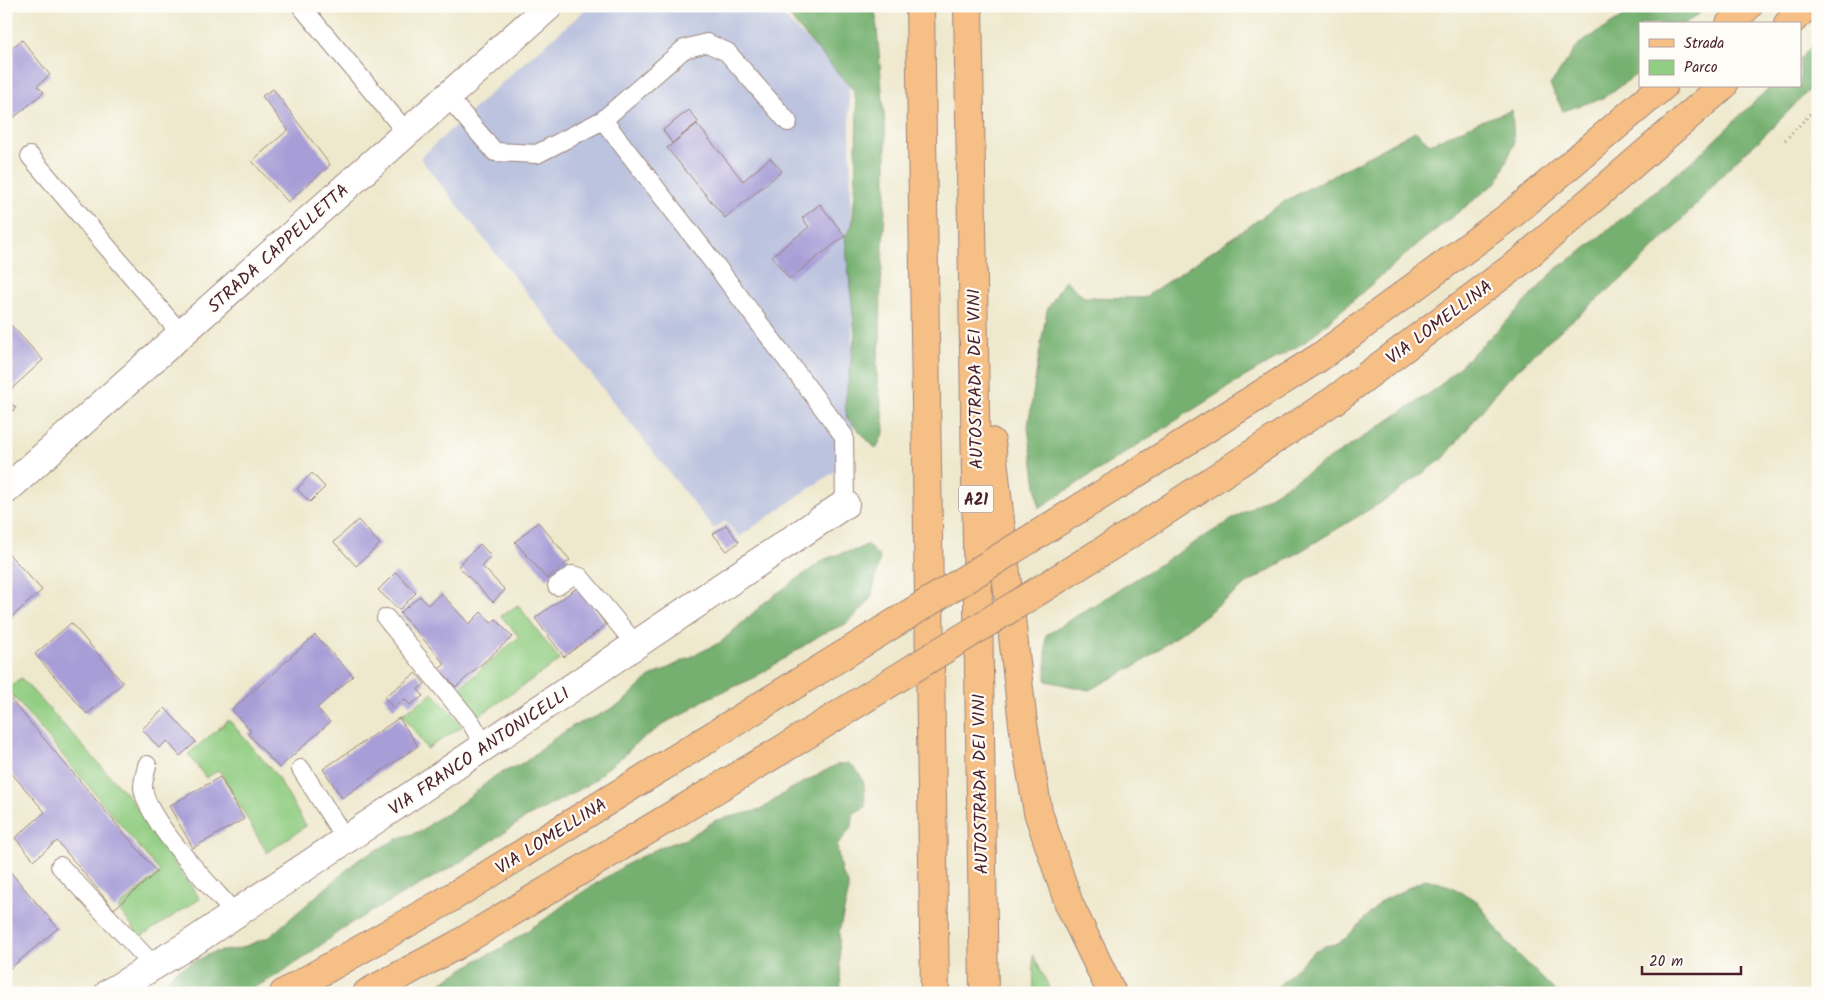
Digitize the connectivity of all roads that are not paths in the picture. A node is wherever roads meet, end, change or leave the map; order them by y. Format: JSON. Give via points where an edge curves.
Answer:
{"nodes":[{"id":1,"x":301,"y":6,"type":"edge"},
{"id":2,"x":549,"y":6,"type":"edge"},
{"id":3,"x":920,"y":6,"type":"edge"},
{"id":4,"x":968,"y":6,"type":"edge"},
{"id":5,"x":1748,"y":6,"type":"edge"},
{"id":6,"x":1807,"y":6,"type":"edge"},
{"id":7,"x":1732,"y":22,"type":"edge"},
{"id":8,"x":1790,"y":22,"type":"edge"},
{"id":9,"x":1661,"y":88,"type":"edge"},
{"id":10,"x":1721,"y":88,"type":"edge"},
{"id":11,"x":448,"y":97,"type":"junction"},
{"id":12,"x":603,"y":120,"type":"junction"},
{"id":13,"x":788,"y":122,"type":"dead end"},
{"id":14,"x":407,"y":133,"type":"junction"},
{"id":15,"x":30,"y":156,"type":"dead end"},
{"id":16,"x":973,"y":282,"type":"junction"},
{"id":17,"x":181,"y":334,"type":"junction"},
{"id":18,"x":6,"y":490,"type":"edge"},
{"id":19,"x":846,"y":504,"type":"joint"},
{"id":20,"x":557,"y":586,"type":"dead end"},
{"id":21,"x":386,"y":618,"type":"dead end"},
{"id":22,"x":636,"y":645,"type":"junction"},
{"id":23,"x":485,"y":747,"type":"junction"},
{"id":24,"x":147,"y":764,"type":"dead end"},
{"id":25,"x":301,"y":769,"type":"dead end"},
{"id":26,"x":934,"y":835,"type":"junction"},
{"id":27,"x":346,"y":840,"type":"junction"},
{"id":28,"x":60,"y":866,"type":"dead end"},
{"id":29,"x":236,"y":914,"type":"junction"},
{"id":30,"x":154,"y":966,"type":"junction"},
{"id":31,"x":110,"y":993,"type":"edge"},
{"id":32,"x":284,"y":993,"type":"edge"},
{"id":33,"x":367,"y":993,"type":"edge"},
{"id":34,"x":919,"y":993,"type":"edge"},
{"id":35,"x":935,"y":993,"type":"edge"},
{"id":36,"x":984,"y":993,"type":"edge"},
{"id":37,"x":1112,"y":993,"type":"edge"}],
"edges":[{"from":1,"to":14,"type":"lane"},
{"from":2,"to":11,"type":"street","name":"STRADA CAPPELLETTA"},
{"from":3,"to":26,"type":"main road"},
{"from":4,"to":16,"type":"main road","name":"AUTOSTRADA DEI VINI","number":"A21"},
{"from":5,"to":7,"type":"main road"},
{"from":6,"to":8,"type":"main road"},
{"from":9,"to":32,"type":"main road","name":"VIA LOMELLINA","bridge":true,"via":[[1511,215],[1320,357],[444,902]]},
{"from":10,"to":33,"type":"main road","name":"VIA LOMELLINA","bridge":true,"via":[[1521,261],[1333,401],[1135,531],[793,743],[455,946]]},
{"from":11,"to":12,"type":"lane","via":[[495,152],[537,154]]},
{"from":11,"to":14,"type":"street","name":"STRADA CAPPELLETTA"},
{"from":12,"to":13,"type":"lane","via":[[684,49],[707,43],[727,52]]},
{"from":12,"to":19,"type":"lane","via":[[844,436]]},
{"from":14,"to":17,"type":"street","name":"STRADA CAPPELLETTA"},
{"from":15,"to":17,"type":"lane"},
{"from":16,"to":36,"type":"main road","name":"AUTOSTRADA DEI VINI","number":"A21"},
{"from":16,"to":37,"type":"main road","via":[[1023,724],[1038,812],[1069,904]]},
{"from":17,"to":18,"type":"street","name":"STRADA CAPPELLETTA"},
{"from":19,"to":22,"type":"street","name":"VIA FRANCO ANTONICELLI"},
{"from":20,"to":22,"type":"lane","via":[[573,575],[580,577]]},
{"from":21,"to":23,"type":"lane","via":[[472,724]]},
{"from":22,"to":23,"type":"street","name":"VIA FRANCO ANTONICELLI"},
{"from":23,"to":27,"type":"street","name":"VIA FRANCO ANTONICELLI"},
{"from":24,"to":29,"type":"lane","via":[[143,788],[150,808],[169,838]]},
{"from":25,"to":27,"type":"lane"},
{"from":26,"to":34,"type":"main road","via":[[920,935]]},
{"from":26,"to":35,"type":"main road"},
{"from":27,"to":29,"type":"street","name":"VIA FRANCO ANTONICELLI"},
{"from":28,"to":30,"type":"lane"},
{"from":29,"to":30,"type":"street","name":"VIA FRANCO ANTONICELLI"},
{"from":30,"to":31,"type":"street","name":"VIA FRANCO ANTONICELLI"}]}
